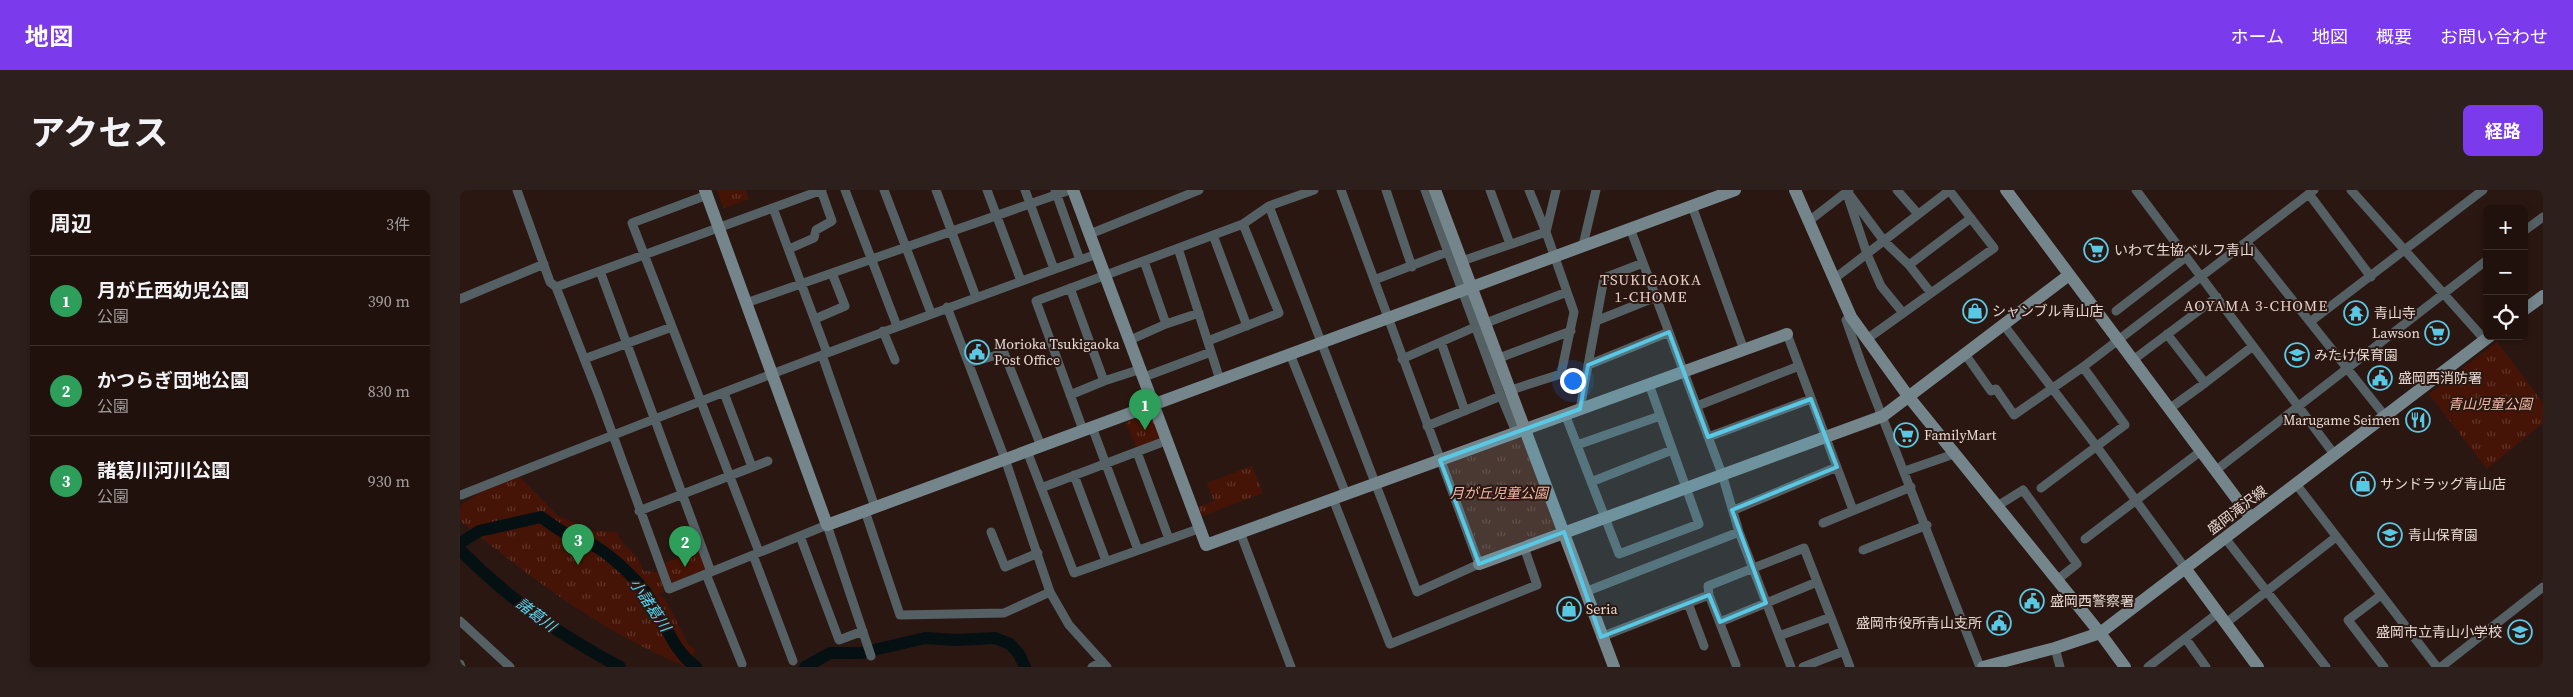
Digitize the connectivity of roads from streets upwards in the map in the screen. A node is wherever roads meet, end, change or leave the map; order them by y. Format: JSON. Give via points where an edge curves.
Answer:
{"nodes":[{"id":1,"x":517,"y":190,"type":"edge"},
{"id":2,"x":822,"y":190,"type":"edge"},
{"id":3,"x":846,"y":190,"type":"edge"},
{"id":4,"x":884,"y":190,"type":"edge"},
{"id":5,"x":936,"y":190,"type":"edge"},
{"id":6,"x":987,"y":190,"type":"edge"},
{"id":7,"x":1026,"y":190,"type":"edge"},
{"id":8,"x":1071,"y":190,"type":"edge"},
{"id":9,"x":1199,"y":190,"type":"edge"},
{"id":10,"x":1314,"y":190,"type":"edge"},
{"id":11,"x":1341,"y":190,"type":"edge"},
{"id":12,"x":1386,"y":190,"type":"edge"},
{"id":13,"x":1425,"y":190,"type":"edge"},
{"id":14,"x":1435,"y":190,"type":"edge"},
{"id":15,"x":1490,"y":190,"type":"edge"},
{"id":16,"x":1529,"y":190,"type":"edge"},
{"id":17,"x":1556,"y":190,"type":"edge"},
{"id":18,"x":1596,"y":190,"type":"edge"},
{"id":19,"x":1735,"y":190,"type":"edge"},
{"id":20,"x":1795,"y":190,"type":"edge"},
{"id":21,"x":1897,"y":190,"type":"edge"},
{"id":22,"x":1950,"y":190,"type":"edge"},
{"id":23,"x":2006,"y":190,"type":"edge"},
{"id":24,"x":2136,"y":190,"type":"edge"},
{"id":25,"x":2351,"y":190,"type":"edge"},
{"id":26,"x":2483,"y":190,"type":"edge"},
{"id":27,"x":1847,"y":191,"type":"edge"},
{"id":28,"x":706,"y":192,"type":"edge"},
{"id":29,"x":1056,"y":192,"type":"edge"},
{"id":30,"x":2312,"y":192,"type":"edge"},
{"id":31,"x":1030,"y":204,"type":"junction"},
{"id":32,"x":1269,"y":206,"type":"junction"},
{"id":33,"x":1692,"y":206,"type":"junction"},
{"id":34,"x":773,"y":208,"type":"junction"},
{"id":35,"x":1918,"y":214,"type":"junction"},
{"id":36,"x":997,"y":215,"type":"junction"},
{"id":37,"x":2543,"y":217,"type":"edge"},
{"id":38,"x":1971,"y":218,"type":"junction"},
{"id":39,"x":1809,"y":221,"type":"junction"},
{"id":40,"x":1243,"y":224,"type":"junction"},
{"id":41,"x":718,"y":227,"type":"junction"},
{"id":42,"x":1630,"y":228,"type":"junction"},
{"id":43,"x":2528,"y":228,"type":"edge"},
{"id":44,"x":951,"y":231,"type":"junction"},
{"id":45,"x":1546,"y":232,"type":"junction"},
{"id":46,"x":1090,"y":234,"type":"junction"},
{"id":47,"x":1213,"y":235,"type":"junction"},
{"id":48,"x":1884,"y":241,"type":"junction"},
{"id":49,"x":2247,"y":243,"type":"junction"},
{"id":50,"x":1510,"y":244,"type":"junction"},
{"id":51,"x":1583,"y":245,"type":"junction"},
{"id":52,"x":906,"y":247,"type":"junction"},
{"id":53,"x":1178,"y":248,"type":"junction"},
{"id":54,"x":789,"y":249,"type":"junction"},
{"id":55,"x":2405,"y":251,"type":"junction"},
{"id":56,"x":1448,"y":252,"type":"junction"},
{"id":57,"x":1097,"y":254,"type":"junction"},
{"id":58,"x":1866,"y":254,"type":"junction"},
{"id":59,"x":644,"y":255,"type":"junction"},
{"id":60,"x":1554,"y":256,"type":"junction"},
{"id":61,"x":2186,"y":257,"type":"junction"},
{"id":62,"x":872,"y":259,"type":"junction"},
{"id":63,"x":1080,"y":260,"type":"junction"},
{"id":64,"x":1144,"y":261,"type":"junction"},
{"id":65,"x":1462,"y":261,"type":"junction"},
{"id":66,"x":1643,"y":263,"type":"junction"},
{"id":67,"x":2483,"y":263,"type":"edge"},
{"id":68,"x":544,"y":264,"type":"junction"},
{"id":69,"x":1909,"y":265,"type":"junction"},
{"id":70,"x":1412,"y":267,"type":"junction"},
{"id":71,"x":1054,"y":270,"type":"junction"},
{"id":72,"x":600,"y":272,"type":"junction"},
{"id":73,"x":832,"y":273,"type":"junction"},
{"id":74,"x":1105,"y":275,"type":"junction"},
{"id":75,"x":2069,"y":275,"type":"junction"},
{"id":76,"x":2371,"y":277,"type":"junction"},
{"id":77,"x":2202,"y":278,"type":"junction"},
{"id":78,"x":1834,"y":279,"type":"junction"},
{"id":79,"x":1374,"y":280,"type":"junction"},
{"id":80,"x":1021,"y":281,"type":"junction"},
{"id":81,"x":802,"y":284,"type":"junction"},
{"id":82,"x":556,"y":288,"type":"junction"},
{"id":83,"x":1070,"y":288,"type":"junction"},
{"id":84,"x":1467,"y":289,"type":"junction"},
{"id":85,"x":1567,"y":292,"type":"junction"},
{"id":86,"x":1931,"y":293,"type":"junction"},
{"id":87,"x":2443,"y":293,"type":"junction"},
{"id":88,"x":2543,"y":296,"type":"edge"},
{"id":89,"x":976,"y":297,"type":"junction"},
{"id":90,"x":1656,"y":297,"type":"junction"},
{"id":91,"x":2216,"y":297,"type":"junction"},
{"id":92,"x":460,"y":299,"type":"edge"},
{"id":93,"x":746,"y":303,"type":"junction"},
{"id":94,"x":947,"y":307,"type":"junction"},
{"id":95,"x":2528,"y":307,"type":"edge"},
{"id":96,"x":2116,"y":311,"type":"dead end"},
{"id":97,"x":931,"y":313,"type":"junction"},
{"id":98,"x":1199,"y":313,"type":"junction"},
{"id":99,"x":1903,"y":313,"type":"junction"},
{"id":100,"x":1851,"y":317,"type":"junction"},
{"id":101,"x":1387,"y":318,"type":"junction"},
{"id":102,"x":815,"y":319,"type":"junction"},
{"id":103,"x":1596,"y":321,"type":"junction"},
{"id":104,"x":2310,"y":322,"type":"junction"},
{"id":105,"x":1166,"y":324,"type":"junction"},
{"id":106,"x":2003,"y":324,"type":"junction"},
{"id":107,"x":1480,"y":325,"type":"junction"},
{"id":108,"x":897,"y":326,"type":"junction"},
{"id":109,"x":1247,"y":326,"type":"junction"},
{"id":110,"x":672,"y":327,"type":"junction"},
{"id":111,"x":883,"y":331,"type":"junction"},
{"id":112,"x":1571,"y":331,"type":"junction"},
{"id":113,"x":1669,"y":332,"type":"junction"},
{"id":114,"x":1787,"y":334,"type":"joint"},
{"id":115,"x":2167,"y":334,"type":"junction"},
{"id":116,"x":2483,"y":334,"type":"edge"},
{"id":117,"x":1867,"y":339,"type":"junction"},
{"id":118,"x":1130,"y":340,"type":"junction"},
{"id":119,"x":2484,"y":340,"type":"edge"},
{"id":120,"x":1208,"y":341,"type":"junction"},
{"id":121,"x":2118,"y":341,"type":"junction"},
{"id":122,"x":1321,"y":342,"type":"junction"},
{"id":123,"x":1442,"y":342,"type":"junction"},
{"id":124,"x":627,"y":344,"type":"junction"},
{"id":125,"x":2253,"y":346,"type":"junction"},
{"id":126,"x":1744,"y":350,"type":"junction"},
{"id":127,"x":1211,"y":352,"type":"junction"},
{"id":128,"x":825,"y":354,"type":"junction"},
{"id":129,"x":1290,"y":354,"type":"junction"},
{"id":130,"x":1965,"y":354,"type":"junction"},
{"id":131,"x":1499,"y":358,"type":"junction"},
{"id":132,"x":584,"y":359,"type":"junction"},
{"id":133,"x":1402,"y":359,"type":"junction"},
{"id":134,"x":895,"y":360,"type":"dead end"},
{"id":135,"x":2132,"y":360,"type":"junction"},
{"id":136,"x":969,"y":363,"type":"junction"},
{"id":137,"x":1588,"y":365,"type":"junction"},
{"id":138,"x":1799,"y":366,"type":"junction"},
{"id":139,"x":2083,"y":367,"type":"junction"},
{"id":140,"x":2348,"y":370,"type":"junction"},
{"id":141,"x":1684,"y":372,"type":"junction"},
{"id":142,"x":1142,"y":373,"type":"junction"},
{"id":143,"x":772,"y":374,"type":"junction"},
{"id":144,"x":1220,"y":380,"type":"junction"},
{"id":145,"x":1104,"y":381,"type":"junction"},
{"id":146,"x":1649,"y":384,"type":"junction"},
{"id":147,"x":2205,"y":384,"type":"junction"},
{"id":148,"x":2053,"y":390,"type":"junction"},
{"id":149,"x":724,"y":393,"type":"junction"},
{"id":150,"x":1506,"y":393,"type":"junction"},
{"id":151,"x":1070,"y":395,"type":"junction"},
{"id":152,"x":1908,"y":396,"type":"junction"},
{"id":153,"x":1811,"y":399,"type":"junction"},
{"id":154,"x":702,"y":402,"type":"junction"},
{"id":155,"x":1154,"y":404,"type":"junction"},
{"id":156,"x":1697,"y":406,"type":"junction"},
{"id":157,"x":2299,"y":407,"type":"junction"},
{"id":158,"x":1580,"y":409,"type":"junction"},
{"id":159,"x":2169,"y":409,"type":"junction"},
{"id":160,"x":1465,"y":411,"type":"junction"},
{"id":161,"x":1566,"y":414,"type":"junction"},
{"id":162,"x":1660,"y":416,"type":"junction"},
{"id":163,"x":1883,"y":416,"type":"junction"},
{"id":164,"x":2385,"y":416,"type":"junction"},
{"id":165,"x":656,"y":419,"type":"junction"},
{"id":166,"x":1427,"y":426,"type":"junction"},
{"id":167,"x":1087,"y":429,"type":"junction"},
{"id":168,"x":1521,"y":431,"type":"junction"},
{"id":169,"x":611,"y":434,"type":"junction"},
{"id":170,"x":1708,"y":436,"type":"junction"},
{"id":171,"x":1825,"y":437,"type":"junction"},
{"id":172,"x":1168,"y":440,"type":"junction"},
{"id":173,"x":1577,"y":445,"type":"junction"},
{"id":174,"x":1041,"y":446,"type":"junction"},
{"id":175,"x":2097,"y":447,"type":"junction"},
{"id":176,"x":1672,"y":450,"type":"junction"},
{"id":177,"x":1027,"y":451,"type":"junction"},
{"id":178,"x":2201,"y":451,"type":"junction"},
{"id":179,"x":1137,"y":452,"type":"junction"},
{"id":180,"x":1954,"y":454,"type":"junction"},
{"id":181,"x":2334,"y":454,"type":"junction"},
{"id":182,"x":1005,"y":459,"type":"junction"},
{"id":183,"x":1440,"y":460,"type":"junction"},
{"id":184,"x":768,"y":461,"type":"dead end"},
{"id":185,"x":1106,"y":464,"type":"junction"},
{"id":186,"x":752,"y":467,"type":"junction"},
{"id":187,"x":1837,"y":467,"type":"junction"},
{"id":188,"x":1905,"y":471,"type":"junction"},
{"id":189,"x":2215,"y":471,"type":"junction"},
{"id":190,"x":1722,"y":474,"type":"junction"},
{"id":191,"x":730,"y":475,"type":"junction"},
{"id":192,"x":1074,"y":475,"type":"junction"},
{"id":193,"x":1591,"y":482,"type":"junction"},
{"id":194,"x":1376,"y":483,"type":"junction"},
{"id":195,"x":2296,"y":484,"type":"junction"},
{"id":196,"x":1911,"y":487,"type":"junction"},
{"id":197,"x":1041,"y":488,"type":"junction"},
{"id":198,"x":1686,"y":488,"type":"junction"},
{"id":199,"x":2041,"y":488,"type":"dead end"},
{"id":200,"x":683,"y":494,"type":"junction"},
{"id":201,"x":1346,"y":494,"type":"junction"},
{"id":202,"x":461,"y":495,"type":"edge"},
{"id":203,"x":1333,"y":499,"type":"junction"},
{"id":204,"x":2136,"y":500,"type":"junction"},
{"id":205,"x":1999,"y":505,"type":"dead end"},
{"id":206,"x":870,"y":509,"type":"junction"},
{"id":207,"x":1734,"y":510,"type":"junction"},
{"id":208,"x":1853,"y":510,"type":"junction"},
{"id":209,"x":639,"y":511,"type":"junction"},
{"id":210,"x":1605,"y":517,"type":"junction"},
{"id":211,"x":2250,"y":518,"type":"junction"},
{"id":212,"x":1823,"y":523,"type":"dead end"},
{"id":213,"x":826,"y":525,"type":"junction"},
{"id":214,"x":1927,"y":525,"type":"junction"},
{"id":215,"x":1201,"y":528,"type":"junction"},
{"id":216,"x":991,"y":532,"type":"dead end"},
{"id":217,"x":1240,"y":532,"type":"junction"},
{"id":218,"x":1564,"y":532,"type":"junction"},
{"id":219,"x":1738,"y":532,"type":"junction"},
{"id":220,"x":800,"y":536,"type":"junction"},
{"id":221,"x":2336,"y":537,"type":"junction"},
{"id":222,"x":2225,"y":538,"type":"junction"},
{"id":223,"x":1169,"y":539,"type":"junction"},
{"id":224,"x":2085,"y":539,"type":"dead end"},
{"id":225,"x":1524,"y":547,"type":"junction"},
{"id":226,"x":1138,"y":550,"type":"junction"},
{"id":227,"x":1863,"y":550,"type":"dead end"},
{"id":228,"x":756,"y":553,"type":"junction"},
{"id":229,"x":1038,"y":554,"type":"junction"},
{"id":230,"x":1106,"y":561,"type":"junction"},
{"id":231,"x":1479,"y":564,"type":"junction"},
{"id":232,"x":1753,"y":568,"type":"junction"},
{"id":233,"x":2185,"y":568,"type":"junction"},
{"id":234,"x":709,"y":573,"type":"junction"},
{"id":235,"x":2057,"y":580,"type":"junction"},
{"id":236,"x":1817,"y":582,"type":"junction"},
{"id":237,"x":2543,"y":587,"type":"edge"},
{"id":238,"x":2267,"y":591,"type":"junction"},
{"id":239,"x":1050,"y":592,"type":"junction"},
{"id":240,"x":1585,"y":592,"type":"junction"},
{"id":241,"x":1709,"y":595,"type":"junction"},
{"id":242,"x":2381,"y":595,"type":"junction"},
{"id":243,"x":1688,"y":603,"type":"junction"},
{"id":244,"x":1766,"y":603,"type":"junction"},
{"id":245,"x":1831,"y":617,"type":"junction"},
{"id":246,"x":2222,"y":618,"type":"junction"},
{"id":247,"x":460,"y":621,"type":"edge"},
{"id":248,"x":1720,"y":622,"type":"junction"},
{"id":249,"x":464,"y":631,"type":"edge"},
{"id":250,"x":863,"y":631,"type":"junction"},
{"id":251,"x":2100,"y":633,"type":"junction"},
{"id":252,"x":1601,"y":636,"type":"junction"},
{"id":253,"x":1779,"y":636,"type":"junction"},
{"id":254,"x":2186,"y":639,"type":"junction"},
{"id":255,"x":1704,"y":646,"type":"dead end"},
{"id":256,"x":2055,"y":648,"type":"junction"},
{"id":257,"x":1844,"y":651,"type":"junction"},
{"id":258,"x":870,"y":652,"type":"dead end"},
{"id":259,"x":793,"y":661,"type":"dead end"},
{"id":260,"x":2021,"y":662,"type":"edge"},
{"id":261,"x":742,"y":664,"type":"dead end"},
{"id":262,"x":1104,"y":664,"type":"edge"},
{"id":263,"x":1736,"y":665,"type":"dead end"},
{"id":264,"x":510,"y":667,"type":"edge"},
{"id":265,"x":1092,"y":667,"type":"edge"},
{"id":266,"x":1291,"y":667,"type":"edge"},
{"id":267,"x":1614,"y":667,"type":"edge"},
{"id":268,"x":1791,"y":667,"type":"edge"},
{"id":269,"x":1803,"y":667,"type":"edge"},
{"id":270,"x":1850,"y":667,"type":"edge"},
{"id":271,"x":1981,"y":667,"type":"edge"},
{"id":272,"x":2060,"y":667,"type":"edge"},
{"id":273,"x":2125,"y":667,"type":"edge"},
{"id":274,"x":2148,"y":667,"type":"edge"},
{"id":275,"x":2206,"y":667,"type":"edge"},
{"id":276,"x":2258,"y":667,"type":"edge"},
{"id":277,"x":2326,"y":667,"type":"edge"},
{"id":278,"x":2384,"y":667,"type":"edge"},
{"id":279,"x":2436,"y":667,"type":"edge"},
{"id":280,"x":2441,"y":667,"type":"edge"}],
"edges":[{"from":1,"to":68,"type":"street"},
{"from":2,"to":34,"type":"street"},
{"from":2,"to":54,"type":"street","via":[[832,221],[816,230],[814,238]]},
{"from":3,"to":62,"type":"street"},
{"from":4,"to":52,"type":"street"},
{"from":5,"to":44,"type":"street"},
{"from":6,"to":36,"type":"street"},
{"from":7,"to":31,"type":"street"},
{"from":8,"to":29,"type":"street"},
{"from":8,"to":46,"type":"street"},
{"from":9,"to":46,"type":"street"},
{"from":10,"to":32,"type":"street"},
{"from":11,"to":79,"type":"street"},
{"from":12,"to":70,"type":"street"},
{"from":13,"to":56,"type":"street"},
{"from":14,"to":65,"type":"street"},
{"from":15,"to":50,"type":"street"},
{"from":16,"to":45,"type":"street"},
{"from":17,"to":45,"type":"street"},
{"from":18,"to":51,"type":"street"},
{"from":19,"to":33,"type":"street"},
{"from":20,"to":39,"type":"street"},
{"from":21,"to":35,"type":"street"},
{"from":22,"to":35,"type":"street"},
{"from":22,"to":38,"type":"street"},
{"from":23,"to":75,"type":"street"},
{"from":24,"to":61,"type":"street"},
{"from":25,"to":55,"type":"street"},
{"from":26,"to":55,"type":"street"},
{"from":27,"to":39,"type":"street"},
{"from":27,"to":48,"type":"street"},
{"from":27,"to":58,"type":"street"},
{"from":28,"to":41,"type":"street"},
{"from":28,"to":59,"type":"street","via":[[632,223]]},
{"from":29,"to":31,"type":"street"},
{"from":29,"to":63,"type":"street"},
{"from":30,"to":49,"type":"street"},
{"from":30,"to":76,"type":"street"},
{"from":31,"to":36,"type":"street"},
{"from":31,"to":71,"type":"street"},
{"from":32,"to":40,"type":"street"},
{"from":32,"to":122,"type":"street"},
{"from":33,"to":42,"type":"street"},
{"from":33,"to":126,"type":"street"},
{"from":34,"to":41,"type":"street"},
{"from":34,"to":54,"type":"street"},
{"from":35,"to":48,"type":"street"},
{"from":36,"to":44,"type":"street"},
{"from":36,"to":80,"type":"street"},
{"from":37,"to":43,"type":"street"},
{"from":38,"to":69,"type":"street"},
{"from":38,"to":86,"type":"street","via":[[1994,248]]},
{"from":39,"to":78,"type":"street"},
{"from":40,"to":47,"type":"street"},
{"from":40,"to":109,"type":"street","via":[[1280,314]]},
{"from":41,"to":59,"type":"street"},
{"from":41,"to":93,"type":"street"},
{"from":42,"to":51,"type":"street"},
{"from":42,"to":66,"type":"street"},
{"from":44,"to":52,"type":"street"},
{"from":44,"to":89,"type":"street"},
{"from":45,"to":50,"type":"street"},
{"from":45,"to":60,"type":"street"},
{"from":46,"to":57,"type":"street"},
{"from":47,"to":53,"type":"street"},
{"from":47,"to":109,"type":"street"},
{"from":48,"to":58,"type":"street"},
{"from":48,"to":69,"type":"street"},
{"from":49,"to":77,"type":"street"},
{"from":49,"to":104,"type":"street"},
{"from":50,"to":65,"type":"street"},
{"from":51,"to":60,"type":"street"},
{"from":52,"to":62,"type":"street"},
{"from":52,"to":97,"type":"street"},
{"from":53,"to":64,"type":"street"},
{"from":53,"to":98,"type":"street"},
{"from":54,"to":81,"type":"street"},
{"from":55,"to":76,"type":"street"},
{"from":55,"to":87,"type":"street"},
{"from":56,"to":70,"type":"street"},
{"from":56,"to":84,"type":"street"},
{"from":57,"to":63,"type":"street"},
{"from":57,"to":74,"type":"street"},
{"from":58,"to":78,"type":"street"},
{"from":58,"to":99,"type":"street","via":[[1881,286]]},
{"from":59,"to":72,"type":"street"},
{"from":59,"to":110,"type":"street"},
{"from":60,"to":84,"type":"street"},
{"from":60,"to":85,"type":"street"},
{"from":61,"to":77,"type":"street"},
{"from":61,"to":96,"type":"street"},
{"from":62,"to":73,"type":"street"},
{"from":62,"to":108,"type":"street"},
{"from":63,"to":71,"type":"street"},
{"from":64,"to":74,"type":"street"},
{"from":64,"to":105,"type":"street"},
{"from":65,"to":84,"type":"street"},
{"from":66,"to":90,"type":"street"},
{"from":66,"to":103,"type":"street","via":[[1604,278]]},
{"from":67,"to":87,"type":"street"},
{"from":68,"to":82,"type":"street","via":[[550,282]]},
{"from":68,"to":92,"type":"street"},
{"from":69,"to":86,"type":"street"},
{"from":70,"to":79,"type":"street"},
{"from":71,"to":80,"type":"street"},
{"from":72,"to":82,"type":"street"},
{"from":72,"to":124,"type":"street"},
{"from":73,"to":81,"type":"street"},
{"from":73,"to":102,"type":"street","via":[[845,306]]},
{"from":74,"to":83,"type":"street"},
{"from":74,"to":118,"type":"street"},
{"from":75,"to":106,"type":"street"},
{"from":75,"to":121,"type":"street"},
{"from":76,"to":104,"type":"street"},
{"from":77,"to":91,"type":"street"},
{"from":77,"to":121,"type":"street"},
{"from":78,"to":100,"type":"street"},
{"from":79,"to":101,"type":"street"},
{"from":80,"to":89,"type":"street"},
{"from":81,"to":93,"type":"street"},
{"from":81,"to":102,"type":"street"},
{"from":82,"to":132,"type":"street"},
{"from":83,"to":145,"type":"street"},
{"from":83,"to":151,"type":"street","via":[[1036,301]]},
{"from":84,"to":101,"type":"street"},
{"from":84,"to":107,"type":"street"},
{"from":85,"to":107,"type":"street"},
{"from":85,"to":112,"type":"street","via":[[1574,312]]},
{"from":86,"to":99,"type":"street"},
{"from":87,"to":116,"type":"street"},
{"from":87,"to":140,"type":"street"},
{"from":88,"to":95,"type":"street"},
{"from":89,"to":94,"type":"street"},
{"from":90,"to":103,"type":"street"},
{"from":90,"to":113,"type":"street"},
{"from":91,"to":115,"type":"street"},
{"from":91,"to":125,"type":"street"},
{"from":93,"to":143,"type":"street"},
{"from":94,"to":97,"type":"street"},
{"from":94,"to":136,"type":"street"},
{"from":97,"to":108,"type":"street"},
{"from":98,"to":105,"type":"street"},
{"from":98,"to":120,"type":"street"},
{"from":99,"to":117,"type":"street"},
{"from":100,"to":117,"type":"street"},
{"from":100,"to":163,"type":"street","via":[[1846,320]]},
{"from":101,"to":122,"type":"street"},
{"from":101,"to":133,"type":"street"},
{"from":102,"to":128,"type":"street"},
{"from":103,"to":137,"type":"street"},
{"from":104,"to":140,"type":"street"},
{"from":105,"to":118,"type":"street"},
{"from":106,"to":130,"type":"street"},
{"from":106,"to":148,"type":"street"},
{"from":107,"to":123,"type":"street"},
{"from":107,"to":131,"type":"street"},
{"from":107,"to":150,"type":"street"},
{"from":108,"to":111,"type":"street"},
{"from":109,"to":120,"type":"street"},
{"from":110,"to":124,"type":"street"},
{"from":110,"to":154,"type":"street"},
{"from":111,"to":128,"type":"street"},
{"from":111,"to":134,"type":"street"},
{"from":112,"to":131,"type":"street"},
{"from":112,"to":150,"type":"street","via":[[1561,374]]},
{"from":113,"to":137,"type":"street"},
{"from":113,"to":141,"type":"street"},
{"from":114,"to":126,"type":"street"},
{"from":114,"to":138,"type":"street"},
{"from":115,"to":135,"type":"street"},
{"from":115,"to":147,"type":"street"},
{"from":117,"to":152,"type":"street"},
{"from":118,"to":142,"type":"street"},
{"from":119,"to":164,"type":"street","name":"盛岡滝沢線"},
{"from":120,"to":127,"type":"street"},
{"from":121,"to":135,"type":"street"},
{"from":121,"to":139,"type":"street"},
{"from":122,"to":129,"type":"street"},
{"from":122,"to":194,"type":"street"},
{"from":123,"to":133,"type":"street"},
{"from":123,"to":160,"type":"street"},
{"from":124,"to":132,"type":"street"},
{"from":124,"to":165,"type":"street"},
{"from":125,"to":147,"type":"street"},
{"from":125,"to":157,"type":"street"},
{"from":126,"to":141,"type":"street"},
{"from":127,"to":142,"type":"street"},
{"from":127,"to":144,"type":"street"},
{"from":128,"to":143,"type":"street"},
{"from":128,"to":206,"type":"street"},
{"from":129,"to":144,"type":"street"},
{"from":129,"to":201,"type":"street"},
{"from":130,"to":148,"type":"street","via":[[1991,391],[1996,389],[2014,415]]},
{"from":130,"to":152,"type":"street"},
{"from":131,"to":150,"type":"street"},
{"from":132,"to":169,"type":"street"},
{"from":133,"to":166,"type":"street"},
{"from":135,"to":159,"type":"street"},
{"from":136,"to":174,"type":"street","via":[[1004,353]]},
{"from":136,"to":182,"type":"street"},
{"from":137,"to":158,"type":"street"},
{"from":138,"to":153,"type":"street"},
{"from":138,"to":156,"type":"street"},
{"from":139,"to":148,"type":"street"},
{"from":139,"to":175,"type":"street","via":[[2125,425]]},
{"from":140,"to":157,"type":"street"},
{"from":140,"to":164,"type":"street"},
{"from":141,"to":146,"type":"street"},
{"from":141,"to":156,"type":"street"},
{"from":142,"to":145,"type":"street"},
{"from":142,"to":155,"type":"street"},
{"from":143,"to":149,"type":"street"},
{"from":143,"to":213,"type":"street"},
{"from":144,"to":155,"type":"street"},
{"from":145,"to":151,"type":"street"},
{"from":146,"to":158,"type":"street"},
{"from":146,"to":162,"type":"street"},
{"from":147,"to":159,"type":"street"},
{"from":148,"to":175,"type":"street"},
{"from":149,"to":154,"type":"street"},
{"from":149,"to":186,"type":"street"},
{"from":150,"to":160,"type":"street"},
{"from":150,"to":168,"type":"street"},
{"from":151,"to":167,"type":"street"},
{"from":152,"to":163,"type":"street"},
{"from":152,"to":180,"type":"street"},
{"from":153,"to":170,"type":"street"},
{"from":153,"to":171,"type":"street"},
{"from":154,"to":165,"type":"street"},
{"from":154,"to":191,"type":"street"},
{"from":155,"to":167,"type":"street"},
{"from":155,"to":172,"type":"street"},
{"from":156,"to":170,"type":"street"},
{"from":157,"to":181,"type":"street"},
{"from":157,"to":189,"type":"street"},
{"from":158,"to":161,"type":"street"},
{"from":159,"to":178,"type":"street"},
{"from":160,"to":166,"type":"street"},
{"from":161,"to":168,"type":"street"},
{"from":161,"to":173,"type":"street"},
{"from":162,"to":173,"type":"street"},
{"from":162,"to":176,"type":"street"},
{"from":163,"to":171,"type":"street"},
{"from":163,"to":188,"type":"street"},
{"from":164,"to":181,"type":"street","name":"盛岡滝沢線"},
{"from":165,"to":169,"type":"street"},
{"from":165,"to":200,"type":"street"},
{"from":166,"to":183,"type":"street"},
{"from":167,"to":174,"type":"street"},
{"from":167,"to":185,"type":"street"},
{"from":168,"to":183,"type":"street"},
{"from":168,"to":218,"type":"street"},
{"from":169,"to":202,"type":"street"},
{"from":169,"to":209,"type":"street"},
{"from":170,"to":190,"type":"street"},
{"from":171,"to":187,"type":"street"},
{"from":171,"to":190,"type":"street"},
{"from":172,"to":179,"type":"street"},
{"from":172,"to":215,"type":"street"},
{"from":173,"to":193,"type":"street"},
{"from":174,"to":177,"type":"street"},
{"from":175,"to":199,"type":"street"},
{"from":175,"to":204,"type":"street"},
{"from":176,"to":193,"type":"street"},
{"from":176,"to":198,"type":"street"},
{"from":177,"to":182,"type":"street"},
{"from":177,"to":197,"type":"street"},
{"from":178,"to":189,"type":"street"},
{"from":178,"to":204,"type":"street"},
{"from":179,"to":185,"type":"street"},
{"from":179,"to":223,"type":"street"},
{"from":180,"to":188,"type":"street"},
{"from":180,"to":235,"type":"street"},
{"from":181,"to":195,"type":"street","name":"盛岡滝沢線"},
{"from":182,"to":206,"type":"street"},
{"from":182,"to":229,"type":"street"},
{"from":183,"to":194,"type":"street"},
{"from":183,"to":231,"type":"street"},
{"from":184,"to":186,"type":"street"},
{"from":185,"to":192,"type":"street"},
{"from":185,"to":226,"type":"street"},
{"from":186,"to":191,"type":"street"},
{"from":187,"to":207,"type":"street"},
{"from":187,"to":208,"type":"street"},
{"from":188,"to":196,"type":"street"},
{"from":189,"to":211,"type":"street"},
{"from":190,"to":198,"type":"street"},
{"from":190,"to":207,"type":"street"},
{"from":191,"to":200,"type":"street"},
{"from":191,"to":228,"type":"street"},
{"from":192,"to":197,"type":"street"},
{"from":192,"to":230,"type":"street"},
{"from":193,"to":210,"type":"street"},
{"from":194,"to":201,"type":"street"},
{"from":194,"to":231,"type":"street","via":[[1416,592]]},
{"from":195,"to":211,"type":"street","name":"盛岡滝沢線"},
{"from":195,"to":221,"type":"street"},
{"from":196,"to":208,"type":"street"},
{"from":196,"to":214,"type":"street"},
{"from":197,"to":230,"type":"street","via":[[1074,572]]},
{"from":198,"to":210,"type":"street"},
{"from":198,"to":210,"type":"street","via":[[1699,524],[1628,551],[1619,554]]},
{"from":200,"to":209,"type":"street"},
{"from":200,"to":234,"type":"street"},
{"from":201,"to":203,"type":"street"},
{"from":203,"to":217,"type":"street"},
{"from":203,"to":225,"type":"street","via":[[1390,644],[1537,585]]},
{"from":204,"to":224,"type":"street"},
{"from":204,"to":233,"type":"street"},
{"from":205,"to":235,"type":"street","via":[[2023,490],[2077,564]]},
{"from":206,"to":213,"type":"street"},
{"from":206,"to":239,"type":"street","via":[[900,615],[1004,613]]},
{"from":207,"to":219,"type":"street"},
{"from":208,"to":212,"type":"street"},
{"from":209,"to":234,"type":"street","via":[[668,589]]},
{"from":210,"to":218,"type":"street"},
{"from":211,"to":222,"type":"street","name":"盛岡滝沢線"},
{"from":213,"to":220,"type":"street"},
{"from":213,"to":250,"type":"street"},
{"from":214,"to":227,"type":"street"},
{"from":214,"to":271,"type":"street"},
{"from":215,"to":217,"type":"street","via":[[1206,545]]},
{"from":215,"to":223,"type":"street"},
{"from":216,"to":229,"type":"street","via":[[1005,567]]},
{"from":217,"to":266,"type":"street"},
{"from":218,"to":225,"type":"street"},
{"from":218,"to":240,"type":"street"},
{"from":219,"to":232,"type":"street"},
{"from":219,"to":240,"type":"street"},
{"from":220,"to":228,"type":"street"},
{"from":220,"to":250,"type":"street","via":[[839,640]]},
{"from":221,"to":238,"type":"street"},
{"from":221,"to":242,"type":"street"},
{"from":222,"to":233,"type":"street","name":"盛岡滝沢線"},
{"from":222,"to":238,"type":"street"},
{"from":223,"to":226,"type":"street"},
{"from":225,"to":231,"type":"street"},
{"from":226,"to":230,"type":"street"},
{"from":228,"to":234,"type":"street"},
{"from":228,"to":259,"type":"street"},
{"from":229,"to":239,"type":"street"},
{"from":232,"to":236,"type":"street","via":[[1804,548]]},
{"from":232,"to":241,"type":"street","via":[[1708,586]]},
{"from":232,"to":244,"type":"street"},
{"from":233,"to":246,"type":"street"},
{"from":233,"to":251,"type":"street","name":"盛岡滝沢線"},
{"from":234,"to":261,"type":"street"},
{"from":235,"to":251,"type":"street"},
{"from":236,"to":244,"type":"street"},
{"from":236,"to":245,"type":"street"},
{"from":237,"to":280,"type":"street"},
{"from":238,"to":246,"type":"street"},
{"from":238,"to":277,"type":"street"},
{"from":239,"to":262,"type":"street","via":[[1069,625]]},
{"from":240,"to":252,"type":"street"},
{"from":241,"to":243,"type":"street"},
{"from":241,"to":248,"type":"street"},
{"from":242,"to":278,"type":"street","via":[[2348,620]]},
{"from":242,"to":279,"type":"street"},
{"from":243,"to":252,"type":"street"},
{"from":243,"to":255,"type":"street"},
{"from":244,"to":248,"type":"street"},
{"from":244,"to":253,"type":"street"},
{"from":245,"to":253,"type":"street"},
{"from":245,"to":257,"type":"street"},
{"from":246,"to":254,"type":"street"},
{"from":246,"to":276,"type":"street"},
{"from":247,"to":249,"type":"street"},
{"from":248,"to":263,"type":"street"},
{"from":249,"to":264,"type":"street"},
{"from":250,"to":258,"type":"street"},
{"from":251,"to":256,"type":"street","name":"盛岡滝沢線"},
{"from":251,"to":273,"type":"street"},
{"from":252,"to":267,"type":"street"},
{"from":253,"to":268,"type":"street"},
{"from":254,"to":274,"type":"street"},
{"from":254,"to":275,"type":"street"},
{"from":256,"to":260,"type":"street","name":"盛岡滝沢線"},
{"from":256,"to":272,"type":"street"},
{"from":257,"to":269,"type":"street"},
{"from":257,"to":270,"type":"street"},
{"from":260,"to":271,"type":"street","name":"盛岡滝沢線"},
{"from":262,"to":265,"type":"street"}]}
